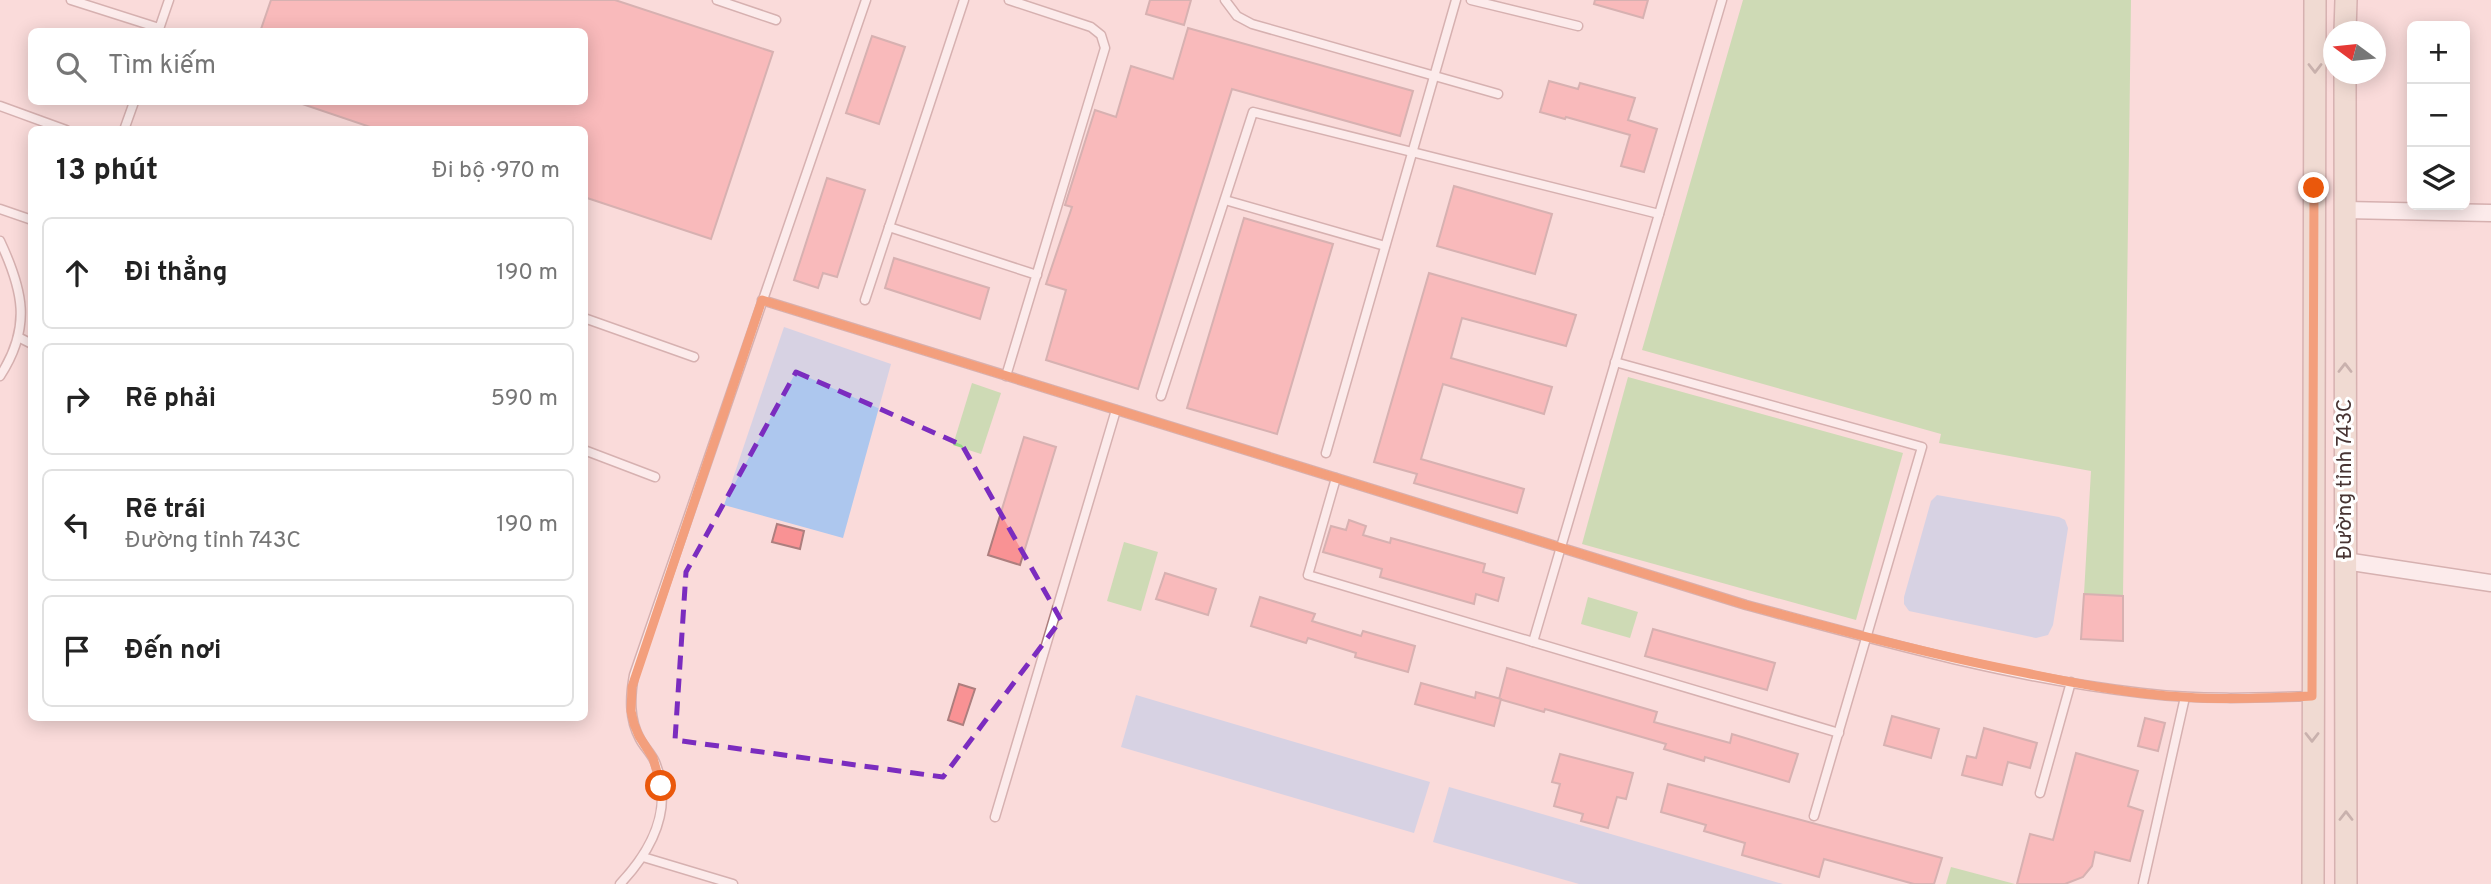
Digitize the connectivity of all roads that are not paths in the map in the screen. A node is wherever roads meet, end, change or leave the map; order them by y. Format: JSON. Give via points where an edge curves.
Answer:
{"nodes":[{"id":1,"x":71,"y":0,"type":"edge"},
{"id":2,"x":169,"y":0,"type":"edge"},
{"id":3,"x":717,"y":0,"type":"edge"},
{"id":4,"x":866,"y":0,"type":"edge"},
{"id":5,"x":964,"y":0,"type":"edge"},
{"id":6,"x":1009,"y":0,"type":"edge"},
{"id":7,"x":1225,"y":0,"type":"edge"},
{"id":8,"x":1456,"y":0,"type":"edge"},
{"id":9,"x":1471,"y":0,"type":"edge"},
{"id":10,"x":1722,"y":0,"type":"edge"},
{"id":11,"x":2315,"y":0,"type":"edge"},
{"id":12,"x":2346,"y":0,"type":"edge"},
{"id":13,"x":776,"y":20,"type":"dead end"},
{"id":14,"x":2345,"y":21,"type":"edge"},
{"id":15,"x":1578,"y":26,"type":"dead end"},
{"id":16,"x":152,"y":28,"type":"edge"},
{"id":17,"x":159,"y":28,"type":"edge"},
{"id":18,"x":1434,"y":76,"type":"junction"},
{"id":19,"x":2345,"y":84,"type":"edge"},
{"id":20,"x":1498,"y":94,"type":"dead end"},
{"id":21,"x":133,"y":105,"type":"edge"},
{"id":22,"x":0,"y":106,"type":"edge"},
{"id":23,"x":55,"y":126,"type":"edge"},
{"id":24,"x":125,"y":126,"type":"edge"},
{"id":25,"x":1412,"y":152,"type":"junction"},
{"id":26,"x":1225,"y":200,"type":"junction"},
{"id":27,"x":0,"y":209,"type":"edge"},
{"id":28,"x":2344,"y":210,"type":"junction"},
{"id":29,"x":2491,"y":213,"type":"edge"},
{"id":30,"x":1659,"y":214,"type":"junction"},
{"id":31,"x":28,"y":219,"type":"edge"},
{"id":32,"x":889,"y":227,"type":"junction"},
{"id":33,"x":0,"y":241,"type":"edge"},
{"id":34,"x":1385,"y":246,"type":"junction"},
{"id":35,"x":1037,"y":275,"type":"junction"},
{"id":36,"x":762,"y":300,"type":"junction"},
{"id":37,"x":865,"y":300,"type":"dead end"},
{"id":38,"x":588,"y":319,"type":"edge"},
{"id":39,"x":18,"y":337,"type":"junction"},
{"id":40,"x":28,"y":342,"type":"edge"},
{"id":41,"x":694,"y":358,"type":"dead end"},
{"id":42,"x":1615,"y":362,"type":"junction"},
{"id":43,"x":0,"y":376,"type":"edge"},
{"id":44,"x":1006,"y":376,"type":"junction"},
{"id":45,"x":1161,"y":396,"type":"dead end"},
{"id":46,"x":1116,"y":410,"type":"junction"},
{"id":47,"x":588,"y":452,"type":"edge"},
{"id":48,"x":1326,"y":453,"type":"dead end"},
{"id":49,"x":655,"y":477,"type":"dead end"},
{"id":50,"x":1336,"y":478,"type":"junction"},
{"id":51,"x":1561,"y":547,"type":"junction"},
{"id":52,"x":2345,"y":561,"type":"junction"},
{"id":53,"x":2314,"y":562,"type":"junction"},
{"id":54,"x":2491,"y":583,"type":"edge"},
{"id":55,"x":1867,"y":638,"type":"junction"},
{"id":56,"x":1533,"y":642,"type":"junction"},
{"id":57,"x":2071,"y":682,"type":"junction"},
{"id":58,"x":2347,"y":695,"type":"junction"},
{"id":59,"x":2312,"y":696,"type":"junction"},
{"id":60,"x":2185,"y":697,"type":"junction"},
{"id":61,"x":1839,"y":733,"type":"junction"},
{"id":62,"x":2040,"y":793,"type":"dead end"},
{"id":63,"x":1814,"y":816,"type":"dead end"},
{"id":64,"x":995,"y":817,"type":"dead end"},
{"id":65,"x":643,"y":857,"type":"junction"},
{"id":66,"x":620,"y":884,"type":"edge"},
{"id":67,"x":733,"y":884,"type":"edge"},
{"id":68,"x":2143,"y":884,"type":"edge"},
{"id":69,"x":2312,"y":884,"type":"edge"},
{"id":70,"x":2346,"y":884,"type":"edge"}],
"edges":[{"from":1,"to":16,"type":"lane"},
{"from":2,"to":17,"type":"lane"},
{"from":3,"to":13,"type":"lane"},
{"from":4,"to":36,"type":"lane"},
{"from":5,"to":32,"type":"lane"},
{"from":6,"to":35,"type":"lane","via":[[1091,27],[1105,42],[1105,55]]},
{"from":7,"to":18,"type":"lane","via":[[1245,21]]},
{"from":8,"to":18,"type":"lane"},
{"from":9,"to":15,"type":"lane"},
{"from":10,"to":30,"type":"lane"},
{"from":11,"to":53,"type":"main road","name":"Đường tỉnh 743C","one_way":true},
{"from":12,"to":14,"type":"main road"},
{"from":18,"to":20,"type":"lane"},
{"from":18,"to":25,"type":"lane"},
{"from":19,"to":28,"type":"main road","name":"Đường tỉnh 743C"},
{"from":21,"to":24,"type":"lane"},
{"from":22,"to":23,"type":"lane"},
{"from":25,"to":26,"type":"lane","via":[[1253,112]]},
{"from":25,"to":30,"type":"lane"},
{"from":25,"to":34,"type":"lane"},
{"from":26,"to":34,"type":"lane"},
{"from":26,"to":45,"type":"lane"},
{"from":27,"to":31,"type":"lane"},
{"from":28,"to":29,"type":"street"},
{"from":52,"to":28,"type":"main road","name":"Đường tỉnh 743C","one_way":true},
{"from":30,"to":42,"type":"lane"},
{"from":32,"to":35,"type":"lane"},
{"from":32,"to":37,"type":"lane"},
{"from":33,"to":39,"type":"lane","via":[[18,286],[22,315]]},
{"from":34,"to":48,"type":"lane"},
{"from":35,"to":44,"type":"lane"},
{"from":36,"to":44,"type":"lane"},
{"from":36,"to":65,"type":"lane","via":[[632,687],[634,724],[653,758],[661,786],[661,816]]},
{"from":38,"to":41,"type":"lane"},
{"from":39,"to":40,"type":"lane"},
{"from":39,"to":43,"type":"lane"},
{"from":42,"to":51,"type":"lane"},
{"from":42,"to":55,"type":"lane","via":[[1922,447]]},
{"from":44,"to":46,"type":"lane"},
{"from":46,"to":50,"type":"lane"},
{"from":46,"to":64,"type":"lane"},
{"from":47,"to":49,"type":"lane"},
{"from":50,"to":51,"type":"lane"},
{"from":50,"to":56,"type":"lane","via":[[1308,575]]},
{"from":51,"to":55,"type":"lane"},
{"from":51,"to":56,"type":"lane"},
{"from":52,"to":53,"type":"main road"},
{"from":52,"to":54,"type":"street"},
{"from":52,"to":58,"type":"main road","name":"Đường tỉnh 743C"},
{"from":53,"to":59,"type":"main road","name":"Đường tỉnh 743C"},
{"from":55,"to":57,"type":"lane"},
{"from":55,"to":61,"type":"lane"},
{"from":56,"to":61,"type":"lane"},
{"from":57,"to":60,"type":"lane"},
{"from":57,"to":62,"type":"lane"},
{"from":58,"to":59,"type":"main road"},
{"from":70,"to":58,"type":"main road","name":"Đường tỉnh 743C","one_way":true},
{"from":59,"to":60,"type":"lane"},
{"from":59,"to":69,"type":"main road","name":"Đường tỉnh 743C","one_way":true},
{"from":60,"to":68,"type":"lane"},
{"from":61,"to":63,"type":"lane"},
{"from":65,"to":66,"type":"lane"},
{"from":65,"to":67,"type":"lane"}]}
